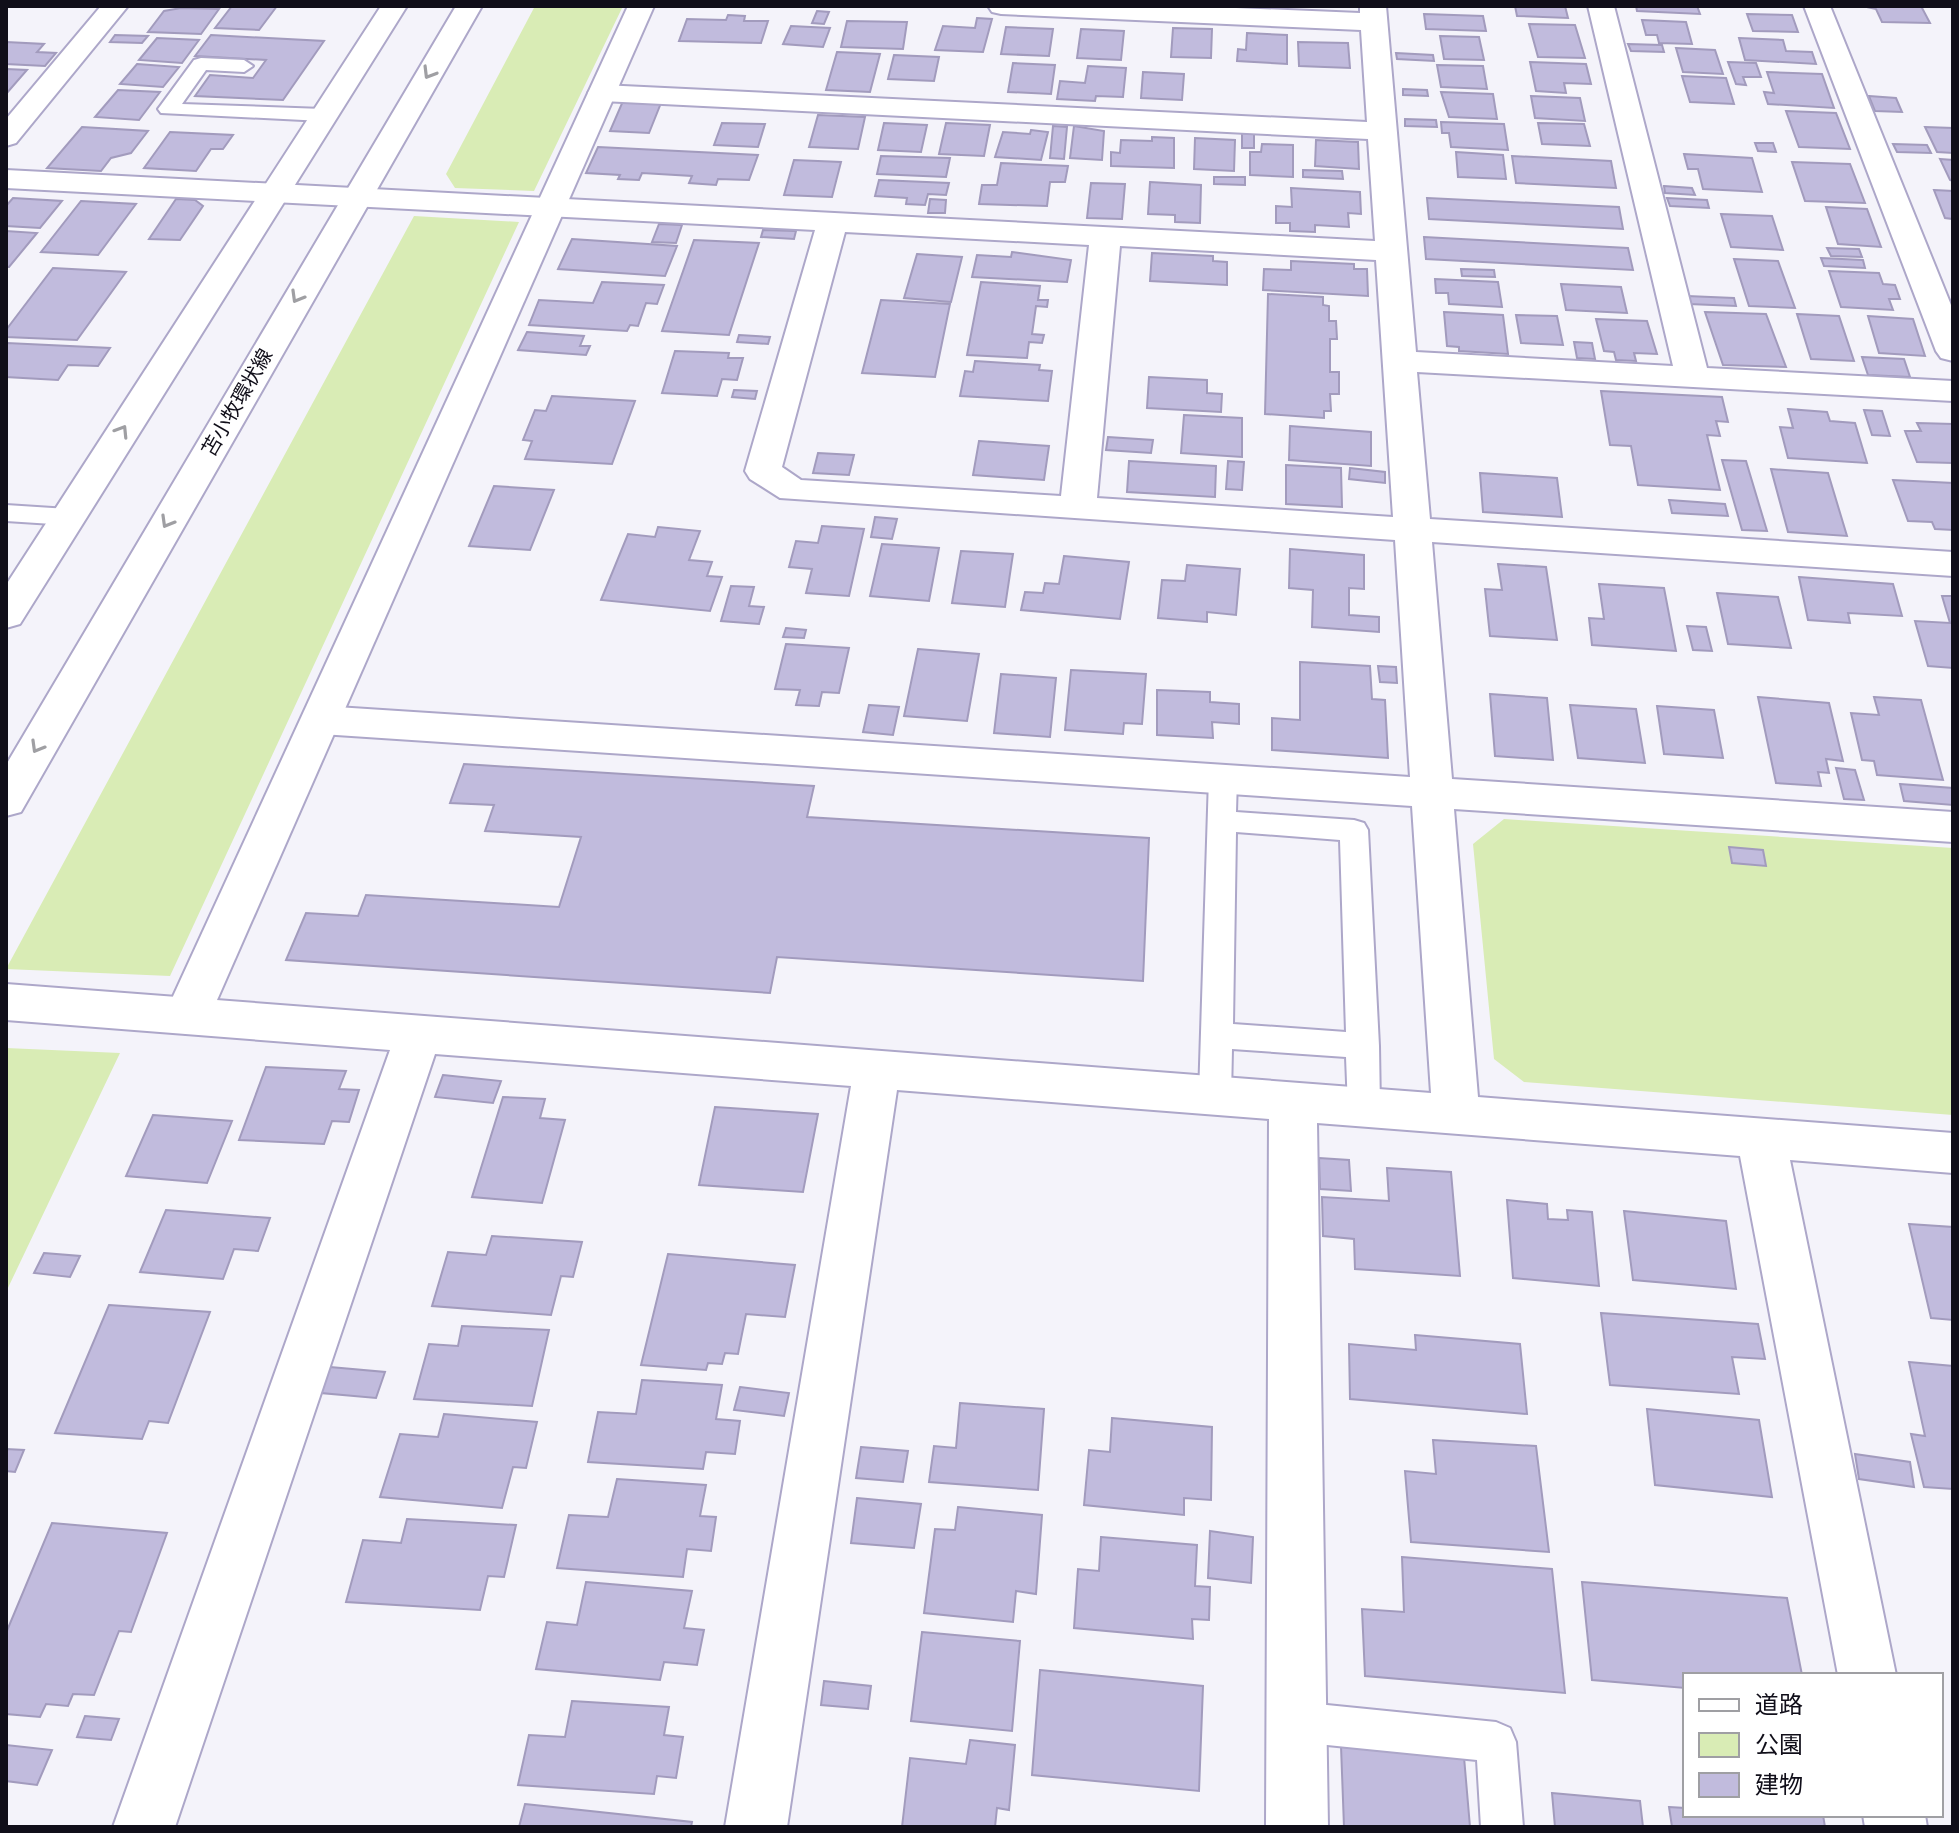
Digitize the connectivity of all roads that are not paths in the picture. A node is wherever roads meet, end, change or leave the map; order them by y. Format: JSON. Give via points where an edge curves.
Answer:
{"nodes":[{"id":1,"x":115,"y":6,"type":"edge"},
{"id":2,"x":394,"y":6,"type":"edge"},
{"id":3,"x":469,"y":6,"type":"edge"},
{"id":4,"x":641,"y":6,"type":"edge"},
{"id":5,"x":1001,"y":6,"type":"edge"},
{"id":6,"x":1601,"y":6,"type":"edge"},
{"id":7,"x":1817,"y":6,"type":"edge"},
{"id":8,"x":1374,"y":14,"type":"edge"},
{"id":9,"x":244,"y":66,"type":"dead end"},
{"id":10,"x":602,"y":93,"type":"junction"},
{"id":11,"x":323,"y":115,"type":"junction"},
{"id":12,"x":1383,"y":131,"type":"junction"},
{"id":13,"x":6,"y":137,"type":"edge"},
{"id":14,"x":6,"y":179,"type":"edge"},
{"id":15,"x":272,"y":194,"type":"junction"},
{"id":16,"x":355,"y":198,"type":"junction"},
{"id":17,"x":551,"y":208,"type":"junction"},
{"id":18,"x":832,"y":223,"type":"junction"},
{"id":19,"x":1105,"y":236,"type":"junction"},
{"id":20,"x":1391,"y":251,"type":"junction"},
{"id":21,"x":1953,"y":351,"type":"edge"},
{"id":22,"x":1399,"y":361,"type":"junction"},
{"id":23,"x":1692,"y":375,"type":"junction"},
{"id":24,"x":1953,"y":391,"type":"edge"},
{"id":25,"x":1078,"y":509,"type":"junction"},
{"id":26,"x":6,"y":513,"type":"edge"},
{"id":27,"x":68,"y":517,"type":"junction"},
{"id":28,"x":1413,"y":531,"type":"junction"},
{"id":29,"x":1953,"y":564,"type":"edge"},
{"id":30,"x":6,"y":615,"type":"edge"},
{"id":31,"x":321,"y":720,"type":"junction"},
{"id":32,"x":1223,"y":778,"type":"junction"},
{"id":33,"x":1432,"y":793,"type":"junction"},
{"id":34,"x":6,"y":801,"type":"edge"},
{"id":35,"x":1222,"y":821,"type":"junction"},
{"id":36,"x":1953,"y":827,"type":"edge"},
{"id":37,"x":6,"y":1002,"type":"edge"},
{"id":38,"x":187,"y":1016,"type":"junction"},
{"id":39,"x":419,"y":1034,"type":"junction"},
{"id":40,"x":1217,"y":1035,"type":"junction"},
{"id":41,"x":1363,"y":1046,"type":"junction"},
{"id":42,"x":877,"y":1069,"type":"junction"},
{"id":43,"x":1215,"y":1096,"type":"junction"},
{"id":44,"x":1293,"y":1102,"type":"junction"},
{"id":45,"x":1364,"y":1108,"type":"junction"},
{"id":46,"x":1456,"y":1114,"type":"junction"},
{"id":47,"x":1761,"y":1138,"type":"junction"},
{"id":48,"x":1953,"y":1153,"type":"edge"},
{"id":49,"x":1867,"y":1673,"type":"edge"},
{"id":50,"x":1297,"y":1722,"type":"junction"},
{"id":51,"x":144,"y":1827,"type":"edge"},
{"id":52,"x":756,"y":1827,"type":"edge"},
{"id":53,"x":1297,"y":1827,"type":"edge"},
{"id":54,"x":1502,"y":1827,"type":"edge"}],
"edges":[{"from":1,"to":13,"type":"street"},
{"from":2,"to":11,"type":"street"},
{"from":3,"to":16,"type":"street","name":"苫小牧環状線","one_way":true},
{"from":4,"to":10,"type":"street"},
{"from":5,"to":8,"type":"street"},
{"from":6,"to":23,"type":"street"},
{"from":7,"to":21,"type":"street"},
{"from":8,"to":12,"type":"street"},
{"from":9,"to":11,"type":"lane","via":[[201,64],[168,109]]},
{"from":10,"to":12,"type":"street"},
{"from":10,"to":17,"type":"street"},
{"from":11,"to":15,"type":"street"},
{"from":12,"to":20,"type":"street"},
{"from":14,"to":15,"type":"street"},
{"from":15,"to":16,"type":"street"},
{"from":27,"to":15,"type":"street","one_way":true},
{"from":16,"to":17,"type":"street"},
{"from":16,"to":34,"type":"street","name":"苫小牧環状線","one_way":true},
{"from":17,"to":18,"type":"street"},
{"from":17,"to":31,"type":"street"},
{"from":18,"to":19,"type":"street"},
{"from":18,"to":25,"type":"street","via":[[763,471],[793,490]]},
{"from":19,"to":20,"type":"street"},
{"from":19,"to":25,"type":"street"},
{"from":20,"to":22,"type":"street"},
{"from":22,"to":23,"type":"street"},
{"from":22,"to":28,"type":"street"},
{"from":23,"to":24,"type":"street"},
{"from":25,"to":28,"type":"street"},
{"from":26,"to":27,"type":"lane"},
{"from":27,"to":30,"type":"street"},
{"from":28,"to":29,"type":"street"},
{"from":28,"to":33,"type":"street"},
{"from":31,"to":32,"type":"street"},
{"from":31,"to":38,"type":"street"},
{"from":32,"to":33,"type":"street"},
{"from":32,"to":35,"type":"lane"},
{"from":33,"to":36,"type":"street"},
{"from":33,"to":46,"type":"street"},
{"from":35,"to":40,"type":"lane"},
{"from":35,"to":41,"type":"lane","via":[[1354,830]]},
{"from":37,"to":38,"type":"street"},
{"from":38,"to":39,"type":"street"},
{"from":39,"to":42,"type":"street"},
{"from":39,"to":51,"type":"street"},
{"from":40,"to":41,"type":"lane"},
{"from":40,"to":43,"type":"lane"},
{"from":41,"to":45,"type":"lane"},
{"from":42,"to":43,"type":"street"},
{"from":42,"to":52,"type":"street"},
{"from":43,"to":44,"type":"street"},
{"from":44,"to":45,"type":"street"},
{"from":44,"to":50,"type":"street"},
{"from":45,"to":46,"type":"street"},
{"from":46,"to":47,"type":"street"},
{"from":47,"to":48,"type":"street"},
{"from":47,"to":49,"type":"street"},
{"from":50,"to":53,"type":"street"},
{"from":50,"to":54,"type":"lane","via":[[1496,1742]]}]}
